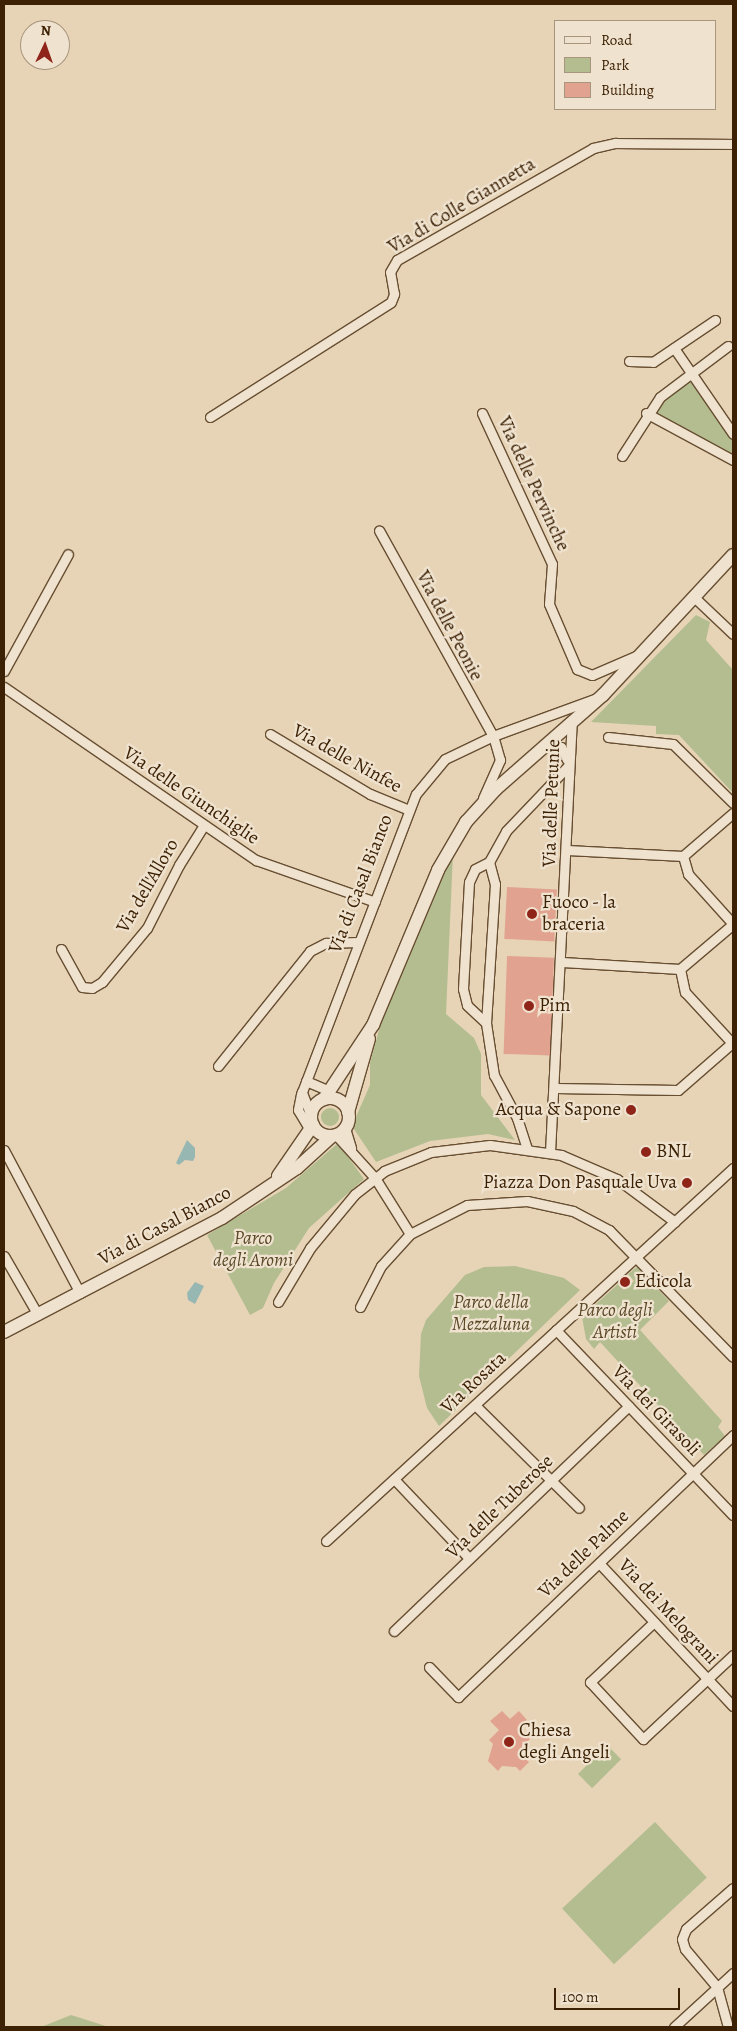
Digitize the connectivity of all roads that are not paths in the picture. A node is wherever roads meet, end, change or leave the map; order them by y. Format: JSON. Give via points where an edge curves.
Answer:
{"nodes":[{"id":1,"x":733,"y":144,"type":"edge"},
{"id":2,"x":715,"y":320,"type":"dead end"},
{"id":3,"x":728,"y":346,"type":"dead end"},
{"id":4,"x":674,"y":348,"type":"junction"},
{"id":5,"x":629,"y":361,"type":"dead end"},
{"id":6,"x":690,"y":371,"type":"junction"},
{"id":7,"x":482,"y":413,"type":"dead end"},
{"id":8,"x":646,"y":413,"type":"junction"},
{"id":9,"x":210,"y":417,"type":"dead end"},
{"id":10,"x":733,"y":434,"type":"edge"},
{"id":11,"x":622,"y":456,"type":"dead end"},
{"id":12,"x":733,"y":460,"type":"edge"},
{"id":13,"x":379,"y":530,"type":"dead end"},
{"id":14,"x":68,"y":554,"type":"dead end"},
{"id":15,"x":733,"y":555,"type":"edge"},
{"id":16,"x":695,"y":598,"type":"junction"},
{"id":17,"x":733,"y":634,"type":"edge"},
{"id":18,"x":643,"y":653,"type":"junction"},
{"id":19,"x":4,"y":671,"type":"edge"},
{"id":20,"x":4,"y":687,"type":"edge"},
{"id":21,"x":603,"y":695,"type":"junction"},
{"id":22,"x":572,"y":725,"type":"junction"},
{"id":23,"x":270,"y":734,"type":"dead end"},
{"id":24,"x":493,"y":736,"type":"junction"},
{"id":25,"x":608,"y":737,"type":"dead end"},
{"id":26,"x":546,"y":746,"type":"junction"},
{"id":27,"x":569,"y":766,"type":"junction"},
{"id":28,"x":733,"y":803,"type":"edge"},
{"id":29,"x":480,"y":804,"type":"junction"},
{"id":30,"x":409,"y":810,"type":"junction"},
{"id":31,"x":733,"y":813,"type":"edge"},
{"id":32,"x":204,"y":825,"type":"junction"},
{"id":33,"x":567,"y":850,"type":"junction"},
{"id":34,"x":683,"y":856,"type":"junction"},
{"id":35,"x":489,"y":862,"type":"junction"},
{"id":36,"x":375,"y":902,"type":"junction"},
{"id":37,"x":733,"y":924,"type":"edge"},
{"id":38,"x":358,"y":942,"type":"junction"},
{"id":39,"x":61,"y":950,"type":"dead end"},
{"id":40,"x":562,"y":962,"type":"junction"},
{"id":41,"x":680,"y":969,"type":"junction"},
{"id":42,"x":486,"y":1023,"type":"junction"},
{"id":43,"x":373,"y":1025,"type":"junction"},
{"id":44,"x":733,"y":1042,"type":"edge"},
{"id":45,"x":218,"y":1066,"type":"dead end"},
{"id":46,"x":306,"y":1080,"type":"junction"},
{"id":47,"x":555,"y":1088,"type":"junction"},
{"id":48,"x":302,"y":1092,"type":"junction"},
{"id":49,"x":327,"y":1095,"type":"junction"},
{"id":50,"x":348,"y":1112,"type":"junction"},
{"id":51,"x":311,"y":1123,"type":"junction"},
{"id":52,"x":337,"y":1133,"type":"junction"},
{"id":53,"x":526,"y":1148,"type":"junction"},
{"id":54,"x":4,"y":1150,"type":"edge"},
{"id":55,"x":550,"y":1152,"type":"junction"},
{"id":56,"x":733,"y":1168,"type":"edge"},
{"id":57,"x":375,"y":1178,"type":"junction"},
{"id":58,"x":271,"y":1186,"type":"junction"},
{"id":59,"x":675,"y":1222,"type":"junction"},
{"id":60,"x":410,"y":1234,"type":"junction"},
{"id":61,"x":4,"y":1256,"type":"edge"},
{"id":62,"x":638,"y":1256,"type":"junction"},
{"id":63,"x":80,"y":1292,"type":"junction"},
{"id":64,"x":278,"y":1302,"type":"dead end"},
{"id":65,"x":360,"y":1307,"type":"dead end"},
{"id":66,"x":38,"y":1315,"type":"junction"},
{"id":67,"x":556,"y":1330,"type":"junction"},
{"id":68,"x":4,"y":1332,"type":"edge"},
{"id":69,"x":733,"y":1357,"type":"edge"},
{"id":70,"x":475,"y":1405,"type":"junction"},
{"id":71,"x":628,"y":1406,"type":"junction"},
{"id":72,"x":733,"y":1435,"type":"edge"},
{"id":73,"x":693,"y":1473,"type":"junction"},
{"id":74,"x":394,"y":1480,"type":"junction"},
{"id":75,"x":550,"y":1481,"type":"junction"},
{"id":76,"x":579,"y":1508,"type":"dead end"},
{"id":77,"x":733,"y":1515,"type":"edge"},
{"id":78,"x":326,"y":1541,"type":"dead end"},
{"id":79,"x":469,"y":1558,"type":"junction"},
{"id":80,"x":599,"y":1563,"type":"junction"},
{"id":81,"x":654,"y":1622,"type":"junction"},
{"id":82,"x":394,"y":1631,"type":"dead end"},
{"id":83,"x":733,"y":1655,"type":"edge"},
{"id":84,"x":429,"y":1667,"type":"dead end"},
{"id":85,"x":707,"y":1678,"type":"junction"},
{"id":86,"x":733,"y":1706,"type":"edge"},
{"id":87,"x":733,"y":1888,"type":"edge"},
{"id":88,"x":733,"y":1974,"type":"edge"},
{"id":89,"x":717,"y":1987,"type":"junction"},
{"id":90,"x":674,"y":2027,"type":"edge"},
{"id":91,"x":728,"y":2027,"type":"edge"}],
"edges":[{"from":1,"to":9,"type":"street","name":"Via di Colle Giannetta","via":[[615,143],[593,148],[397,260],[391,268],[394,294],[389,304]]},
{"from":2,"to":4,"type":"street"},
{"from":3,"to":6,"type":"street"},
{"from":4,"to":5,"type":"street","via":[[650,363]]},
{"from":4,"to":6,"type":"street"},
{"from":6,"to":8,"type":"street"},
{"from":6,"to":10,"type":"street"},
{"from":7,"to":18,"type":"street","name":"Via delle Pervinche","via":[[552,564],[549,604],[577,669],[592,675]]},
{"from":8,"to":11,"type":"street"},
{"from":8,"to":12,"type":"street"},
{"from":13,"to":24,"type":"street","name":"Via delle Peonie"},
{"from":14,"to":19,"type":"street"},
{"from":15,"to":16,"type":"main road","name":"Via di Casal Bianco"},
{"from":16,"to":17,"type":"street"},
{"from":16,"to":18,"type":"main road","name":"Via di Casal Bianco"},
{"from":18,"to":21,"type":"main road","name":"Via di Casal Bianco"},
{"from":20,"to":32,"type":"street","name":"Via delle Giunchiglie"},
{"from":21,"to":22,"type":"main road","name":"Via di Casal Bianco"},
{"from":21,"to":24,"type":"street","name":"Via di Casal Bianco"},
{"from":22,"to":26,"type":"main road","name":"Via di Casal Bianco"},
{"from":22,"to":27,"type":"street","name":"Via delle Petunie"},
{"from":23,"to":30,"type":"street","name":"Via delle Ninfee","via":[[370,794]]},
{"from":24,"to":29,"type":"street","name":"Via di Casal Bianco","via":[[499,764]]},
{"from":24,"to":30,"type":"street","name":"Via di Casal Bianco","via":[[442,761],[419,789]]},
{"from":25,"to":28,"type":"street","via":[[673,744]]},
{"from":26,"to":27,"type":"street","via":[[562,747]]},
{"from":26,"to":29,"type":"main road","name":"Via di Casal Bianco"},
{"from":27,"to":33,"type":"street","name":"Via delle Petunie"},
{"from":27,"to":35,"type":"street","via":[[506,832]]},
{"from":29,"to":43,"type":"main road","name":"Via di Casal Bianco","via":[[446,853]]},
{"from":30,"to":36,"type":"street","name":"Via di Casal Bianco"},
{"from":31,"to":34,"type":"street"},
{"from":32,"to":36,"type":"street","name":"Via delle Giunchiglie","via":[[267,866]]},
{"from":32,"to":39,"type":"street","name":"Via dell'Alloro","via":[[146,928],[100,984],[82,987]]},
{"from":33,"to":34,"type":"street"},
{"from":33,"to":40,"type":"street","name":"Via delle Petunie"},
{"from":34,"to":37,"type":"street","via":[[689,875]]},
{"from":35,"to":42,"type":"street","via":[[495,884]]},
{"from":35,"to":42,"type":"street","via":[[475,868],[470,878],[464,989],[468,1005]]},
{"from":36,"to":38,"type":"street","name":"Via di Casal Bianco"},
{"from":37,"to":41,"type":"street"},
{"from":38,"to":45,"type":"street","via":[[326,943],[310,951]]},
{"from":38,"to":46,"type":"street","name":"Via di Casal Bianco"},
{"from":40,"to":41,"type":"street"},
{"from":40,"to":47,"type":"street","name":"Via delle Petunie"},
{"from":41,"to":44,"type":"street","via":[[685,992]]},
{"from":42,"to":53,"type":"street","via":[[494,1075],[517,1118]]},
{"from":43,"to":49,"type":"main road","name":"Via di Casal Bianco"},
{"from":43,"to":50,"type":"main road"},
{"from":44,"to":47,"type":"street","via":[[678,1090]]},
{"from":46,"to":48,"type":"street","name":"Via di Casal Bianco"},
{"from":46,"to":49,"type":"street"},
{"from":47,"to":55,"type":"street","name":"Via delle Petunie"},
{"from":48,"to":51,"type":"street"},
{"from":48,"to":51,"type":"street","name":"Via di Casal Bianco","via":[[298,1110]]},
{"from":49,"to":50,"type":"main road","via":[[338,1100]]},
{"from":49,"to":51,"type":"main road","via":[[315,1106]]},
{"from":50,"to":52,"type":"main road"},
{"from":51,"to":52,"type":"main road","via":[[318,1132]]},
{"from":51,"to":58,"type":"main road"},
{"from":52,"to":57,"type":"street"},
{"from":52,"to":58,"type":"main road","name":"Via di Casal Bianco"},
{"from":53,"to":55,"type":"street"},
{"from":53,"to":57,"type":"street","via":[[482,1146],[431,1152],[399,1163]]},
{"from":54,"to":63,"type":"street"},
{"from":55,"to":59,"type":"street","via":[[612,1176]]},
{"from":56,"to":59,"type":"street","name":"Via Rosata"},
{"from":57,"to":60,"type":"street"},
{"from":57,"to":64,"type":"street","via":[[340,1210],[317,1238]]},
{"from":58,"to":63,"type":"main road","name":"Via di Casal Bianco","via":[[222,1218]]},
{"from":59,"to":62,"type":"street","name":"Via Rosata"},
{"from":60,"to":62,"type":"street","via":[[467,1205],[527,1201],[586,1217]]},
{"from":60,"to":65,"type":"street","via":[[380,1266]]},
{"from":61,"to":66,"type":"street"},
{"from":62,"to":67,"type":"street","name":"Via Rosata"},
{"from":62,"to":69,"type":"street"},
{"from":63,"to":66,"type":"main road","name":"Via di Casal Bianco"},
{"from":66,"to":68,"type":"main road","name":"Via di Casal Bianco"},
{"from":67,"to":70,"type":"street","name":"Via Rosata"},
{"from":67,"to":71,"type":"street","name":"Via dei Girasoli"},
{"from":70,"to":74,"type":"street","name":"Via Rosata"},
{"from":70,"to":75,"type":"street"},
{"from":71,"to":73,"type":"street","name":"Via dei Girasoli"},
{"from":71,"to":75,"type":"street","name":"Via delle Tuberose"},
{"from":72,"to":73,"type":"street","name":"Via delle Palme"},
{"from":73,"to":77,"type":"street","name":"Via dei Girasoli"},
{"from":73,"to":80,"type":"street","name":"Via delle Palme"},
{"from":74,"to":78,"type":"street","name":"Via Rosata"},
{"from":74,"to":79,"type":"street"},
{"from":75,"to":76,"type":"street"},
{"from":75,"to":79,"type":"street","name":"Via delle Tuberose"},
{"from":79,"to":82,"type":"street","name":"Via delle Tuberose"},
{"from":80,"to":81,"type":"street","name":"Via dei Melograni"},
{"from":80,"to":84,"type":"street","name":"Via delle Palme","via":[[458,1697]]},
{"from":81,"to":85,"type":"street","name":"Via dei Melograni"},
{"from":81,"to":85,"type":"street","via":[[590,1682],[644,1739]]},
{"from":83,"to":85,"type":"street"},
{"from":85,"to":86,"type":"street","name":"Via dei Melograni"},
{"from":87,"to":89,"type":"street","via":[[686,1929],[682,1939],[685,1949]]},
{"from":88,"to":89,"type":"street"},
{"from":89,"to":90,"type":"street"},
{"from":89,"to":91,"type":"street"}]}
